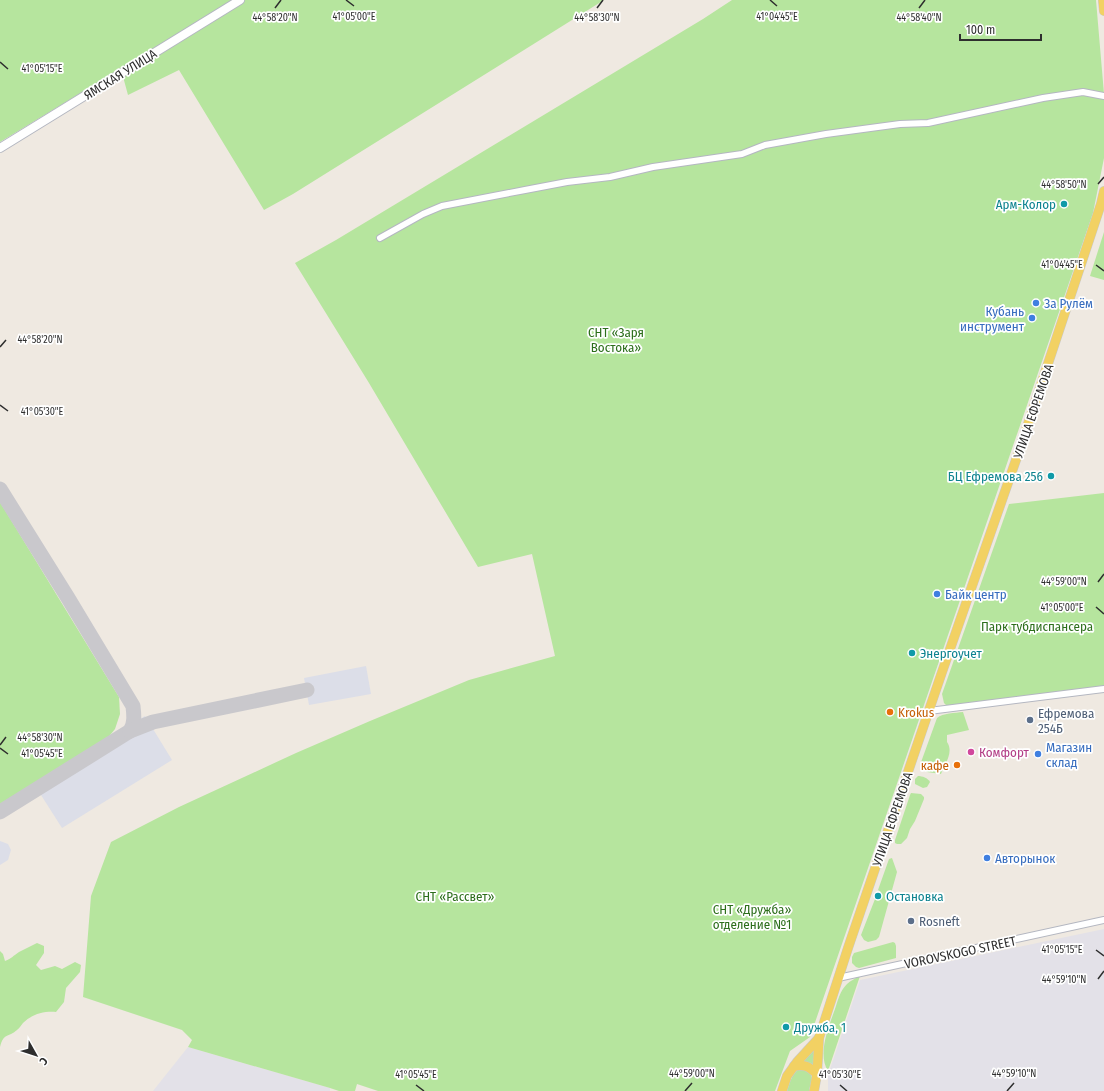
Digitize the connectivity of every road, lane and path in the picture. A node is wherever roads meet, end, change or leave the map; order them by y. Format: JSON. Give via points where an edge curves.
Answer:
{"nodes":[{"id":1,"x":240,"y":0,"type":"edge"},
{"id":2,"x":1103,"y":0,"type":"edge"},
{"id":3,"x":1104,"y":11,"type":"edge"},
{"id":4,"x":1104,"y":96,"type":"edge"},
{"id":5,"x":0,"y":148,"type":"edge"},
{"id":6,"x":1104,"y":191,"type":"edge"},
{"id":7,"x":380,"y":238,"type":"dead end"},
{"id":8,"x":1104,"y":689,"type":"edge"},
{"id":9,"x":929,"y":711,"type":"junction"},
{"id":10,"x":1104,"y":920,"type":"edge"},
{"id":11,"x":838,"y":978,"type":"junction"},
{"id":12,"x":819,"y":1038,"type":"junction"},
{"id":13,"x":794,"y":1066,"type":"junction"},
{"id":14,"x":817,"y":1074,"type":"junction"},
{"id":15,"x":782,"y":1091,"type":"edge"},
{"id":16,"x":814,"y":1091,"type":"edge"}],
"edges":[{"from":1,"to":5,"type":"street","name":"ЯМСКАЯ УЛИЦА"},
{"from":2,"to":3,"type":"main road"},
{"from":4,"to":7,"type":"street","via":[[1084,92],[1043,98],[928,123],[900,124],[826,134],[765,145],[745,153],[518,191],[442,206]]},
{"from":6,"to":9,"type":"main road","name":"УЛИЦА ЕФРЕМОВА","via":[[1056,341]]},
{"from":8,"to":9,"type":"street"},
{"from":9,"to":11,"type":"main road","name":"УЛИЦА ЕФРЕМОВА"},
{"from":10,"to":11,"type":"street","name":"VOROVSKOGO STREET"},
{"from":11,"to":12,"type":"main road","name":"УЛИЦА ЕФРЕМОВА"},
{"from":12,"to":13,"type":"main road","name":"УЛИЦА ЕФРЕМОВА"},
{"from":12,"to":14,"type":"main road","name":"УЛИЦА ЕФРЕМОВА"},
{"from":13,"to":14,"type":"main road","via":[[802,1065]]},
{"from":13,"to":15,"type":"main road","name":"УЛИЦА ЕФРЕМОВА"},
{"from":14,"to":16,"type":"main road","name":"УЛИЦА ЕФРЕМОВА"}]}
